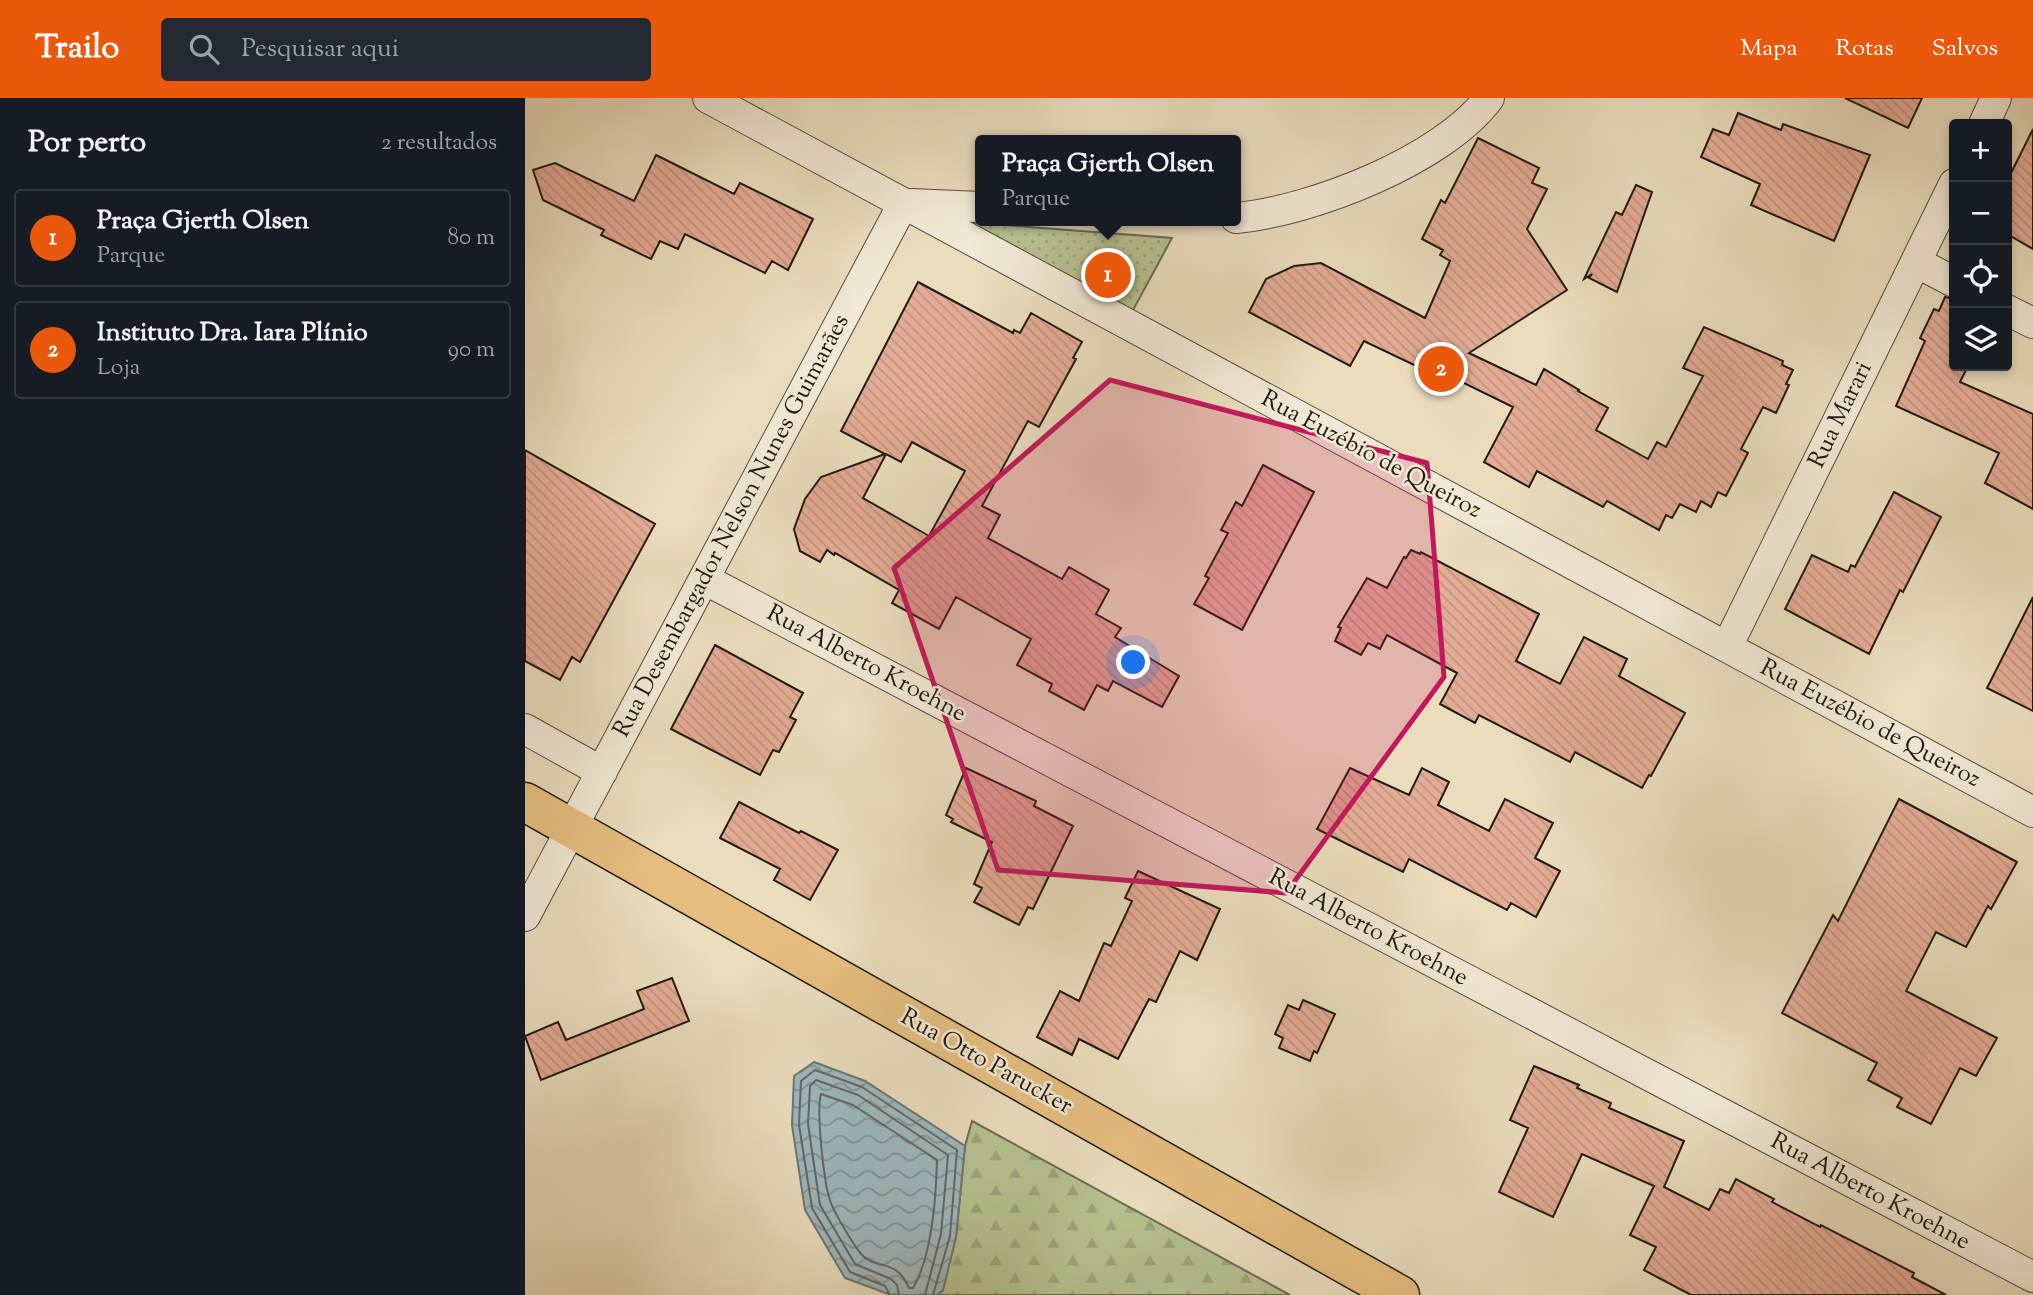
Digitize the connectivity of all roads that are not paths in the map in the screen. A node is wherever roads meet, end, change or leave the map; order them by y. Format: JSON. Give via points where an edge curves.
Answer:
{"nodes":[{"id":1,"x":708,"y":98,"type":"edge"},
{"id":2,"x":1489,"y":98,"type":"edge"},
{"id":3,"x":1996,"y":98,"type":"edge"},
{"id":4,"x":1986,"y":119,"type":"edge"},
{"id":5,"x":1949,"y":194,"type":"edge"},
{"id":6,"x":903,"y":204,"type":"junction"},
{"id":7,"x":975,"y":207,"type":"edge"},
{"id":8,"x":1241,"y":217,"type":"edge"},
{"id":9,"x":1916,"y":262,"type":"junction"},
{"id":10,"x":1949,"y":279,"type":"edge"},
{"id":11,"x":2012,"y":312,"type":"edge"},
{"id":12,"x":2033,"y":323,"type":"edge"},
{"id":13,"x":704,"y":579,"type":"junction"},
{"id":14,"x":1727,"y":647,"type":"junction"},
{"id":15,"x":525,"y":729,"type":"edge"},
{"id":16,"x":602,"y":772,"type":"junction"},
{"id":17,"x":525,"y":802,"type":"edge"},
{"id":18,"x":2033,"y":812,"type":"edge"},
{"id":19,"x":572,"y":828,"type":"junction"},
{"id":20,"x":525,"y":916,"type":"edge"},
{"id":21,"x":2033,"y":1277,"type":"edge"},
{"id":22,"x":1400,"y":1295,"type":"edge"}],
"edges":[{"from":1,"to":6,"type":"street","name":"Rua Euzébio de Queiroz"},
{"from":2,"to":8,"type":"street","via":[[1448,137],[1380,174],[1279,212]]},
{"from":3,"to":4,"type":"street"},
{"from":5,"to":9,"type":"street","name":"Rua Marari"},
{"from":6,"to":7,"type":"street"},
{"from":6,"to":13,"type":"street","name":"Rua Desembargador Nelson Nunes Guimarães"},
{"from":6,"to":14,"type":"street","name":"Rua Euzébio de Queiroz"},
{"from":9,"to":10,"type":"street"},
{"from":9,"to":14,"type":"street","name":"Rua Marari"},
{"from":11,"to":12,"type":"street"},
{"from":13,"to":16,"type":"street","name":"Rua Desembargador Nelson Nunes Guimarães"},
{"from":13,"to":21,"type":"street","name":"Rua Alberto Kroehne"},
{"from":14,"to":18,"type":"street","name":"Rua Euzébio de Queiroz"},
{"from":15,"to":16,"type":"street"},
{"from":16,"to":19,"type":"street","name":"Rua Desembargador Nelson Nunes Guimarães"},
{"from":17,"to":19,"type":"main road","name":"Rua Otto Parucker"},
{"from":19,"to":20,"type":"street","name":"Rua Desembargador Nelson Nunes Guimarães"},
{"from":19,"to":22,"type":"main road","name":"Rua Otto Parucker"}]}
